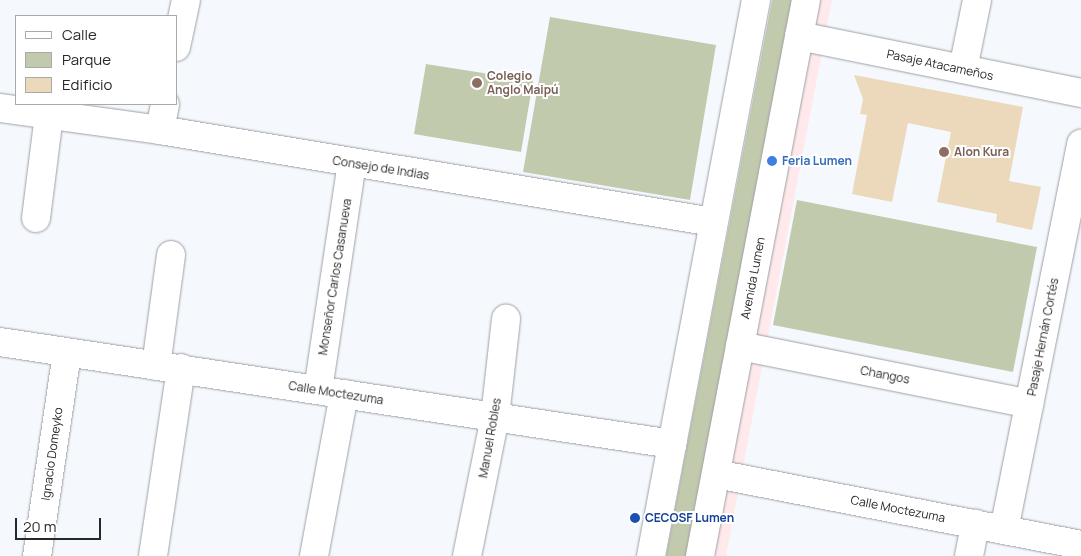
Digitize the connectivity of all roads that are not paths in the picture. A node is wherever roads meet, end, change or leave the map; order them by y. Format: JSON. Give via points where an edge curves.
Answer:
{"nodes":[{"id":1,"x":186,"y":0,"type":"edge"},
{"id":2,"x":756,"y":0,"type":"edge"},
{"id":3,"x":806,"y":0,"type":"edge"},
{"id":4,"x":977,"y":0,"type":"edge"},
{"id":5,"x":799,"y":36,"type":"junction"},
{"id":6,"x":178,"y":38,"type":"edge"},
{"id":7,"x":963,"y":69,"type":"junction"},
{"id":8,"x":1081,"y":93,"type":"edge"},
{"id":9,"x":0,"y":108,"type":"edge"},
{"id":10,"x":49,"y":115,"type":"junction"},
{"id":11,"x":163,"y":117,"type":"edge"},
{"id":12,"x":1081,"y":144,"type":"edge"},
{"id":13,"x":352,"y":163,"type":"junction"},
{"id":14,"x":36,"y":218,"type":"dead end"},
{"id":15,"x":713,"y":222,"type":"junction"},
{"id":16,"x":171,"y":255,"type":"dead end"},
{"id":17,"x":506,"y":319,"type":"dead end"},
{"id":18,"x":0,"y":342,"type":"edge"},
{"id":19,"x":740,"y":346,"type":"junction"},
{"id":20,"x":67,"y":352,"type":"junction"},
{"id":21,"x":169,"y":367,"type":"junction"},
{"id":22,"x":331,"y":392,"type":"junction"},
{"id":23,"x":1029,"y":404,"type":"junction"},
{"id":24,"x":495,"y":417,"type":"junction"},
{"id":25,"x":672,"y":444,"type":"junction"},
{"id":26,"x":716,"y":474,"type":"junction"},
{"id":27,"x":975,"y":524,"type":"junction"},
{"id":28,"x":1004,"y":530,"type":"junction"},
{"id":29,"x":1081,"y":545,"type":"edge"},
{"id":30,"x":37,"y":556,"type":"edge"},
{"id":31,"x":153,"y":556,"type":"edge"},
{"id":32,"x":314,"y":556,"type":"edge"},
{"id":33,"x":467,"y":556,"type":"edge"},
{"id":34,"x":651,"y":556,"type":"edge"},
{"id":35,"x":700,"y":556,"type":"edge"},
{"id":36,"x":969,"y":556,"type":"edge"}],
"edges":[{"from":1,"to":6,"type":"street"},
{"from":2,"to":15,"type":"street"},
{"from":3,"to":5,"type":"street","name":"Avenida Lumen"},
{"from":4,"to":7,"type":"street"},
{"from":5,"to":7,"type":"street","name":"Pasaje Atacameños"},
{"from":5,"to":19,"type":"street","name":"Avenida Lumen"},
{"from":7,"to":8,"type":"street","name":"Pasaje Atacameños"},
{"from":9,"to":10,"type":"street","name":"Consejo de Indias"},
{"from":10,"to":11,"type":"street","name":"Consejo de Indias"},
{"from":10,"to":14,"type":"street"},
{"from":11,"to":13,"type":"street","name":"Consejo de Indias"},
{"from":12,"to":23,"type":"street","name":"Pasaje Hernán Cortés"},
{"from":13,"to":15,"type":"street","name":"Consejo de Indias"},
{"from":13,"to":22,"type":"street","name":"Monseñor Carlos Casanueva"},
{"from":15,"to":25,"type":"street"},
{"from":16,"to":21,"type":"street"},
{"from":17,"to":24,"type":"street","name":"Manuel Robles"},
{"from":18,"to":20,"type":"street","name":"Calle Moctezuma"},
{"from":19,"to":23,"type":"street","name":"Changos"},
{"from":19,"to":26,"type":"street","name":"Avenida Lumen"},
{"from":20,"to":21,"type":"street","name":"Calle Moctezuma"},
{"from":20,"to":30,"type":"street","name":"Ignacio Domeyko"},
{"from":21,"to":22,"type":"street","name":"Calle Moctezuma"},
{"from":21,"to":31,"type":"street"},
{"from":22,"to":24,"type":"street","name":"Calle Moctezuma"},
{"from":22,"to":32,"type":"street","name":"Monseñor Carlos Casanueva"},
{"from":23,"to":28,"type":"street","name":"Pasaje Hernán Cortés"},
{"from":24,"to":25,"type":"street","name":"Calle Moctezuma"},
{"from":24,"to":33,"type":"street","name":"Manuel Robles"},
{"from":25,"to":34,"type":"street"},
{"from":26,"to":27,"type":"street","name":"Calle Moctezuma"},
{"from":26,"to":35,"type":"street","name":"Avenida Lumen"},
{"from":27,"to":28,"type":"street","name":"Calle Moctezuma"},
{"from":27,"to":36,"type":"street"},
{"from":28,"to":29,"type":"street","name":"Calle Moctezuma"}]}
